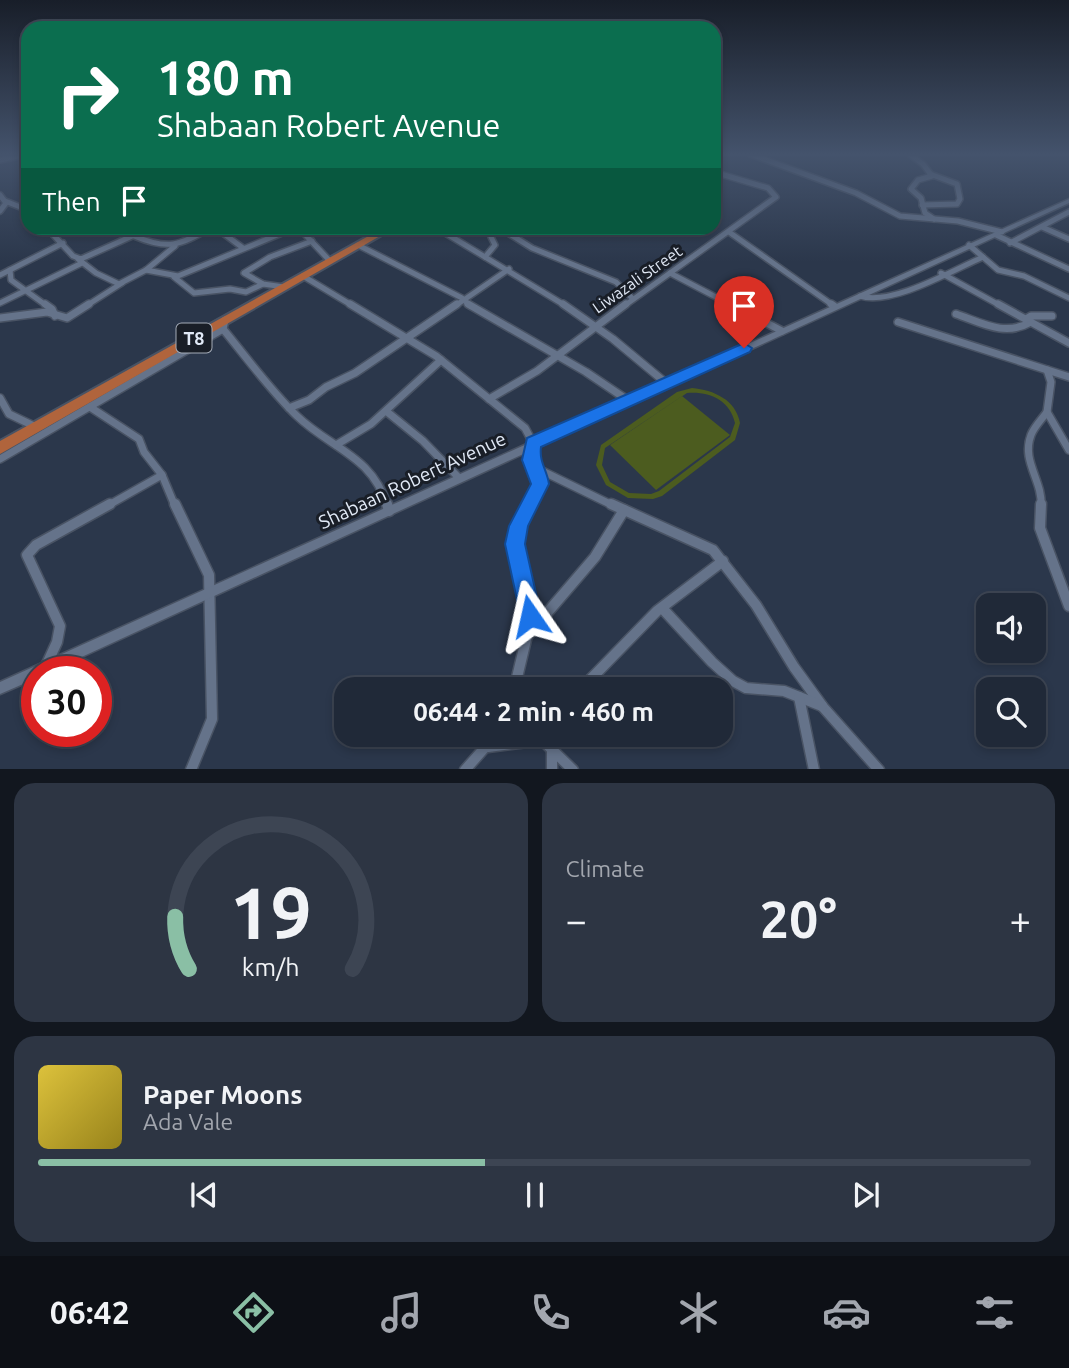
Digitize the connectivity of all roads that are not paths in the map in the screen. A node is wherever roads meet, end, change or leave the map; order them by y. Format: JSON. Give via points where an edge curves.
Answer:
{"nodes":[{"id":1,"x":770,"y":190,"type":"edge"},
{"id":2,"x":848,"y":190,"type":"edge"},
{"id":3,"x":913,"y":190,"type":"edge"},
{"id":4,"x":958,"y":190,"type":"edge"},
{"id":5,"x":0,"y":195,"type":"edge"},
{"id":6,"x":5,"y":201,"type":"junction"},
{"id":7,"x":21,"y":201,"type":"edge"},
{"id":8,"x":1069,"y":201,"type":"edge"},
{"id":9,"x":13,"y":204,"type":"junction"},
{"id":10,"x":922,"y":205,"type":"junction"},
{"id":11,"x":21,"y":207,"type":"edge"},
{"id":12,"x":0,"y":211,"type":"edge"},
{"id":13,"x":1069,"y":212,"type":"edge"},
{"id":14,"x":935,"y":219,"type":"junction"},
{"id":15,"x":1042,"y":227,"type":"junction"},
{"id":16,"x":729,"y":232,"type":"junction"},
{"id":17,"x":999,"y":234,"type":"junction"},
{"id":18,"x":54,"y":235,"type":"edge"},
{"id":19,"x":196,"y":235,"type":"edge"},
{"id":20,"x":225,"y":235,"type":"edge"},
{"id":21,"x":271,"y":235,"type":"edge"},
{"id":22,"x":304,"y":235,"type":"edge"},
{"id":23,"x":376,"y":235,"type":"edge"},
{"id":24,"x":449,"y":235,"type":"edge"},
{"id":25,"x":511,"y":235,"type":"edge"},
{"id":26,"x":134,"y":236,"type":"joint"},
{"id":27,"x":491,"y":237,"type":"dead end"},
{"id":28,"x":1069,"y":239,"type":"edge"},
{"id":29,"x":312,"y":242,"type":"junction"},
{"id":30,"x":63,"y":243,"type":"junction"},
{"id":31,"x":1010,"y":243,"type":"junction"},
{"id":32,"x":358,"y":245,"type":"junction"},
{"id":33,"x":969,"y":245,"type":"junction"},
{"id":34,"x":175,"y":246,"type":"junction"},
{"id":35,"x":243,"y":248,"type":"junction"},
{"id":36,"x":485,"y":257,"type":"junction"},
{"id":37,"x":983,"y":257,"type":"junction"},
{"id":38,"x":329,"y":260,"type":"junction"},
{"id":39,"x":80,"y":261,"type":"junction"},
{"id":40,"x":509,"y":269,"type":"junction"},
{"id":41,"x":1069,"y":269,"type":"edge"},
{"id":42,"x":10,"y":270,"type":"junction"},
{"id":43,"x":146,"y":270,"type":"junction"},
{"id":44,"x":670,"y":273,"type":"junction"},
{"id":45,"x":942,"y":273,"type":"junction"},
{"id":46,"x":0,"y":275,"type":"edge"},
{"id":47,"x":303,"y":276,"type":"junction"},
{"id":48,"x":174,"y":277,"type":"junction"},
{"id":49,"x":122,"y":283,"type":"junction"},
{"id":50,"x":263,"y":284,"type":"junction"},
{"id":51,"x":284,"y":287,"type":"junction"},
{"id":52,"x":24,"y":289,"type":"junction"},
{"id":53,"x":860,"y":296,"type":"junction"},
{"id":54,"x":1069,"y":298,"type":"edge"},
{"id":55,"x":461,"y":299,"type":"junction"},
{"id":56,"x":633,"y":299,"type":"junction"},
{"id":57,"x":0,"y":303,"type":"edge"},
{"id":58,"x":834,"y":306,"type":"junction"},
{"id":59,"x":956,"y":314,"type":"dead end"},
{"id":60,"x":55,"y":316,"type":"junction"},
{"id":61,"x":1052,"y":316,"type":"dead end"},
{"id":62,"x":0,"y":318,"type":"edge"},
{"id":63,"x":1028,"y":321,"type":"junction"},
{"id":64,"x":898,"y":322,"type":"dead end"},
{"id":65,"x":224,"y":325,"type":"junction"},
{"id":66,"x":594,"y":327,"type":"junction"},
{"id":67,"x":782,"y":331,"type":"junction"},
{"id":68,"x":408,"y":338,"type":"junction"},
{"id":69,"x":1069,"y":343,"type":"edge"},
{"id":70,"x":555,"y":355,"type":"junction"},
{"id":71,"x":441,"y":360,"type":"junction"},
{"id":72,"x":1047,"y":370,"type":"junction"},
{"id":73,"x":1069,"y":377,"type":"edge"},
{"id":74,"x":666,"y":383,"type":"junction"},
{"id":75,"x":0,"y":398,"type":"edge"},
{"id":76,"x":489,"y":400,"type":"junction"},
{"id":77,"x":629,"y":401,"type":"junction"},
{"id":78,"x":90,"y":407,"type":"junction"},
{"id":79,"x":289,"y":408,"type":"junction"},
{"id":80,"x":386,"y":411,"type":"junction"},
{"id":81,"x":1047,"y":412,"type":"junction"},
{"id":82,"x":37,"y":427,"type":"junction"},
{"id":83,"x":533,"y":443,"type":"junction"},
{"id":84,"x":336,"y":444,"type":"junction"},
{"id":85,"x":0,"y":448,"type":"edge"},
{"id":86,"x":1069,"y":450,"type":"edge"},
{"id":87,"x":0,"y":459,"type":"edge"},
{"id":88,"x":535,"y":467,"type":"junction"},
{"id":89,"x":162,"y":475,"type":"junction"},
{"id":90,"x":551,"y":475,"type":"junction"},
{"id":91,"x":459,"y":478,"type":"junction"},
{"id":92,"x":537,"y":493,"type":"junction"},
{"id":93,"x":625,"y":510,"type":"junction"},
{"id":94,"x":389,"y":511,"type":"junction"},
{"id":95,"x":723,"y":561,"type":"junction"},
{"id":96,"x":209,"y":593,"type":"junction"},
{"id":97,"x":1069,"y":606,"type":"edge"},
{"id":98,"x":662,"y":608,"type":"junction"},
{"id":99,"x":529,"y":634,"type":"junction"},
{"id":100,"x":52,"y":656,"type":"edge"},
{"id":101,"x":69,"y":656,"type":"edge"},
{"id":102,"x":517,"y":677,"type":"edge"},
{"id":103,"x":593,"y":677,"type":"edge"},
{"id":104,"x":21,"y":678,"type":"edge"},
{"id":105,"x":0,"y":688,"type":"edge"},
{"id":106,"x":799,"y":696,"type":"junction"},
{"id":107,"x":823,"y":707,"type":"junction"},
{"id":108,"x":488,"y":747,"type":"edge"},
{"id":109,"x":552,"y":749,"type":"joint"},
{"id":110,"x":191,"y":769,"type":"edge"},
{"id":111,"x":465,"y":769,"type":"edge"},
{"id":112,"x":552,"y":769,"type":"edge"},
{"id":113,"x":573,"y":769,"type":"edge"},
{"id":114,"x":814,"y":769,"type":"edge"},
{"id":115,"x":879,"y":769,"type":"edge"}],
"edges":[{"from":1,"to":16,"type":"street","name":"Liwazali Street","via":[[776,196]]},
{"from":2,"to":14,"type":"street","via":[[900,216]]},
{"from":3,"to":10,"type":"street"},
{"from":4,"to":10,"type":"street","via":[[956,204]]},
{"from":5,"to":6,"type":"street"},
{"from":6,"to":9,"type":"street"},
{"from":6,"to":12,"type":"street"},
{"from":7,"to":9,"type":"street"},
{"from":8,"to":17,"type":"street","name":"Shabaan Robert Avenue"},
{"from":9,"to":11,"type":"street"},
{"from":10,"to":14,"type":"street"},
{"from":13,"to":15,"type":"street"},
{"from":14,"to":17,"type":"street"},
{"from":15,"to":28,"type":"street"},
{"from":15,"to":31,"type":"street"},
{"from":16,"to":44,"type":"street","name":"Liwazali Street"},
{"from":16,"to":58,"type":"street"},
{"from":17,"to":31,"type":"street"},
{"from":17,"to":33,"type":"street","name":"Shabaan Robert Avenue"},
{"from":18,"to":30,"type":"street"},
{"from":19,"to":34,"type":"street"},
{"from":20,"to":35,"type":"street"},
{"from":21,"to":35,"type":"street"},
{"from":22,"to":29,"type":"street"},
{"from":23,"to":32,"type":"highway","number":"T8"},
{"from":24,"to":36,"type":"street"},
{"from":25,"to":56,"type":"street","via":[[597,272],[629,291]]},
{"from":26,"to":34,"type":"street","via":[[158,246]]},
{"from":26,"to":39,"type":"street"},
{"from":27,"to":36,"type":"street","via":[[495,245]]},
{"from":29,"to":38,"type":"street"},
{"from":29,"to":50,"type":"street","via":[[244,272]]},
{"from":30,"to":39,"type":"street"},
{"from":30,"to":42,"type":"street"},
{"from":31,"to":41,"type":"street"},
{"from":32,"to":38,"type":"highway","number":"T8"},
{"from":32,"to":55,"type":"street"},
{"from":33,"to":37,"type":"street"},
{"from":33,"to":53,"type":"street","name":"Shabaan Robert Avenue"},
{"from":34,"to":43,"type":"street"},
{"from":35,"to":48,"type":"street"},
{"from":36,"to":40,"type":"street"},
{"from":37,"to":45,"type":"street"},
{"from":37,"to":54,"type":"street","via":[[998,270],[1024,276]]},
{"from":38,"to":47,"type":"highway","number":"T8"},
{"from":39,"to":49,"type":"street"},
{"from":39,"to":52,"type":"street","via":[[58,278]]},
{"from":40,"to":55,"type":"street"},
{"from":40,"to":66,"type":"street"},
{"from":42,"to":46,"type":"street"},
{"from":42,"to":52,"type":"street","via":[[11,280]]},
{"from":43,"to":48,"type":"street"},
{"from":43,"to":49,"type":"street"},
{"from":44,"to":56,"type":"street","name":"Liwazali Street"},
{"from":44,"to":67,"type":"street"},
{"from":45,"to":53,"type":"street","via":[[892,296],[873,300]]},
{"from":45,"to":63,"type":"street"},
{"from":47,"to":51,"type":"highway","number":"T8"},
{"from":47,"to":68,"type":"street"},
{"from":48,"to":50,"type":"street","via":[[194,293],[246,292]]},
{"from":49,"to":60,"type":"street","via":[[72,316]]},
{"from":50,"to":51,"type":"street"},
{"from":51,"to":65,"type":"highway","number":"T8"},
{"from":52,"to":57,"type":"street"},
{"from":52,"to":60,"type":"street"},
{"from":53,"to":58,"type":"street","name":"Shabaan Robert Avenue"},
{"from":55,"to":68,"type":"street"},
{"from":55,"to":70,"type":"street"},
{"from":56,"to":66,"type":"street","name":"Liwazali Street"},
{"from":58,"to":67,"type":"street","name":"Shabaan Robert Avenue"},
{"from":59,"to":63,"type":"street","via":[[1008,331],[1020,329]]},
{"from":60,"to":62,"type":"street","via":[[38,313]]},
{"from":61,"to":63,"type":"street","via":[[1031,316]]},
{"from":63,"to":69,"type":"street"},
{"from":64,"to":72,"type":"street"},
{"from":65,"to":78,"type":"street"},
{"from":65,"to":79,"type":"street"},
{"from":65,"to":82,"type":"highway","number":"T8"},
{"from":66,"to":70,"type":"street","name":"Liwazali Street"},
{"from":66,"to":74,"type":"street"},
{"from":67,"to":74,"type":"street","name":"Shabaan Robert Avenue"},
{"from":68,"to":71,"type":"street"},
{"from":68,"to":79,"type":"street","via":[[309,401]]},
{"from":70,"to":76,"type":"street","name":"Liwazali Street"},
{"from":70,"to":77,"type":"street"},
{"from":71,"to":76,"type":"street"},
{"from":71,"to":80,"type":"street"},
{"from":72,"to":73,"type":"street"},
{"from":72,"to":81,"type":"street","via":[[1051,382]]},
{"from":74,"to":77,"type":"street","name":"Shabaan Robert Avenue"},
{"from":75,"to":82,"type":"street","via":[[15,419]]},
{"from":76,"to":83,"type":"street","via":[[525,428]]},
{"from":77,"to":83,"type":"street","name":"Shabaan Robert Avenue"},
{"from":78,"to":87,"type":"street"},
{"from":78,"to":89,"type":"street","via":[[139,439]]},
{"from":79,"to":84,"type":"street"},
{"from":80,"to":84,"type":"street"},
{"from":80,"to":91,"type":"street"},
{"from":81,"to":86,"type":"street"},
{"from":81,"to":97,"type":"street","via":[[1031,435],[1028,459],[1042,493],[1040,528]]},
{"from":82,"to":85,"type":"highway","number":"T8"},
{"from":83,"to":88,"type":"street","via":[[530,458]]},
{"from":83,"to":91,"type":"street","name":"Shabaan Robert Avenue"},
{"from":84,"to":94,"type":"street","via":[[351,452],[373,478],[388,500]]},
{"from":88,"to":90,"type":"street"},
{"from":88,"to":92,"type":"street","via":[[540,481]]},
{"from":89,"to":96,"type":"street","via":[[207,570]]},
{"from":89,"to":100,"type":"street","via":[[29,551],[60,626]]},
{"from":90,"to":92,"type":"street"},
{"from":90,"to":93,"type":"street"},
{"from":91,"to":94,"type":"street","name":"Shabaan Robert Avenue"},
{"from":92,"to":99,"type":"street","via":[[515,538],[530,616]]},
{"from":93,"to":95,"type":"street","via":[[703,544]]},
{"from":93,"to":99,"type":"street","via":[[595,556]]},
{"from":94,"to":96,"type":"street","name":"Shabaan Robert Avenue"},
{"from":95,"to":98,"type":"street"},
{"from":95,"to":107,"type":"street"},
{"from":96,"to":101,"type":"street","name":"Shabaan Robert Avenue"},
{"from":96,"to":110,"type":"street","via":[[212,719]]},
{"from":98,"to":103,"type":"street"},
{"from":98,"to":106,"type":"street","via":[[738,684]]},
{"from":99,"to":102,"type":"street"},
{"from":104,"to":105,"type":"street","name":"Shabaan Robert Avenue"},
{"from":106,"to":107,"type":"street"},
{"from":106,"to":114,"type":"street"},
{"from":107,"to":115,"type":"street"},
{"from":108,"to":111,"type":"street"},
{"from":109,"to":112,"type":"street"},
{"from":109,"to":113,"type":"street"}]}
